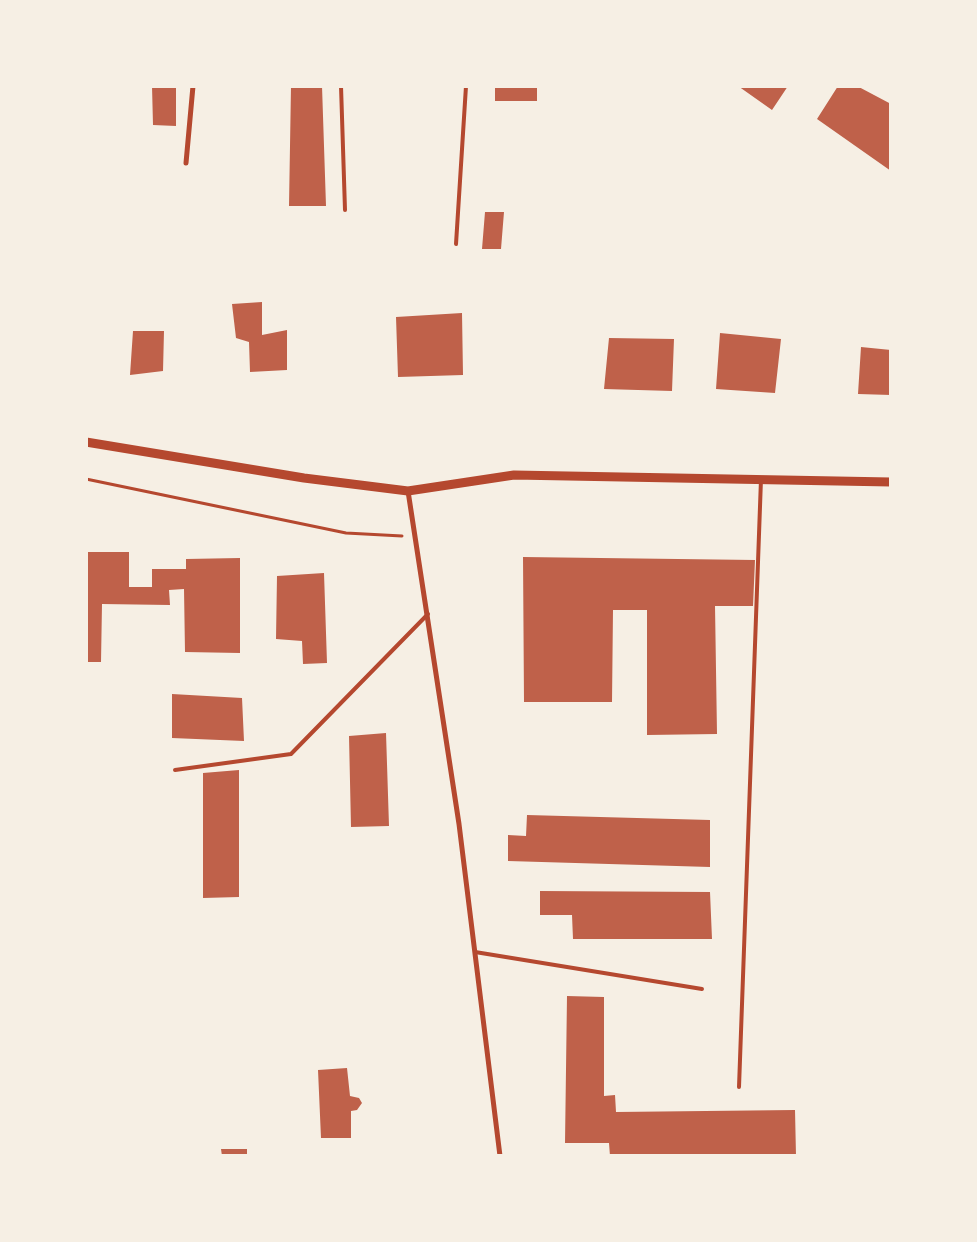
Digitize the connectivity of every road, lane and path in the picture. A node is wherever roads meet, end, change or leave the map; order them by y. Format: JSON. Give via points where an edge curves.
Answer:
{"nodes":[{"id":1,"x":193,"y":86,"type":"edge"},
{"id":2,"x":341,"y":86,"type":"edge"},
{"id":3,"x":466,"y":86,"type":"edge"},
{"id":4,"x":186,"y":163,"type":"dead end"},
{"id":5,"x":345,"y":210,"type":"dead end"},
{"id":6,"x":456,"y":244,"type":"dead end"},
{"id":7,"x":86,"y":442,"type":"edge"},
{"id":8,"x":761,"y":478,"type":"junction"},
{"id":9,"x":86,"y":479,"type":"edge"},
{"id":10,"x":891,"y":482,"type":"edge"},
{"id":11,"x":408,"y":490,"type":"junction"},
{"id":12,"x":416,"y":537,"type":"junction"},
{"id":13,"x":428,"y":614,"type":"junction"},
{"id":14,"x":175,"y":770,"type":"dead end"},
{"id":15,"x":475,"y":952,"type":"junction"},
{"id":16,"x":702,"y":989,"type":"dead end"},
{"id":17,"x":739,"y":1086,"type":"dead end"},
{"id":18,"x":500,"y":1156,"type":"edge"}],
"edges":[{"from":1,"to":4,"type":"street"},
{"from":2,"to":5,"type":"lane"},
{"from":3,"to":6,"type":"lane"},
{"from":7,"to":11,"type":"street","via":[[304,478]]},
{"from":8,"to":10,"type":"street"},
{"from":8,"to":11,"type":"street","via":[[514,475]]},
{"from":8,"to":17,"type":"lane"},
{"from":9,"to":12,"type":"path","via":[[346,532]]},
{"from":11,"to":12,"type":"street"},
{"from":12,"to":13,"type":"street"},
{"from":13,"to":14,"type":"lane","via":[[291,754]]},
{"from":13,"to":15,"type":"street"},
{"from":15,"to":16,"type":"lane"},
{"from":15,"to":18,"type":"street"}]}
